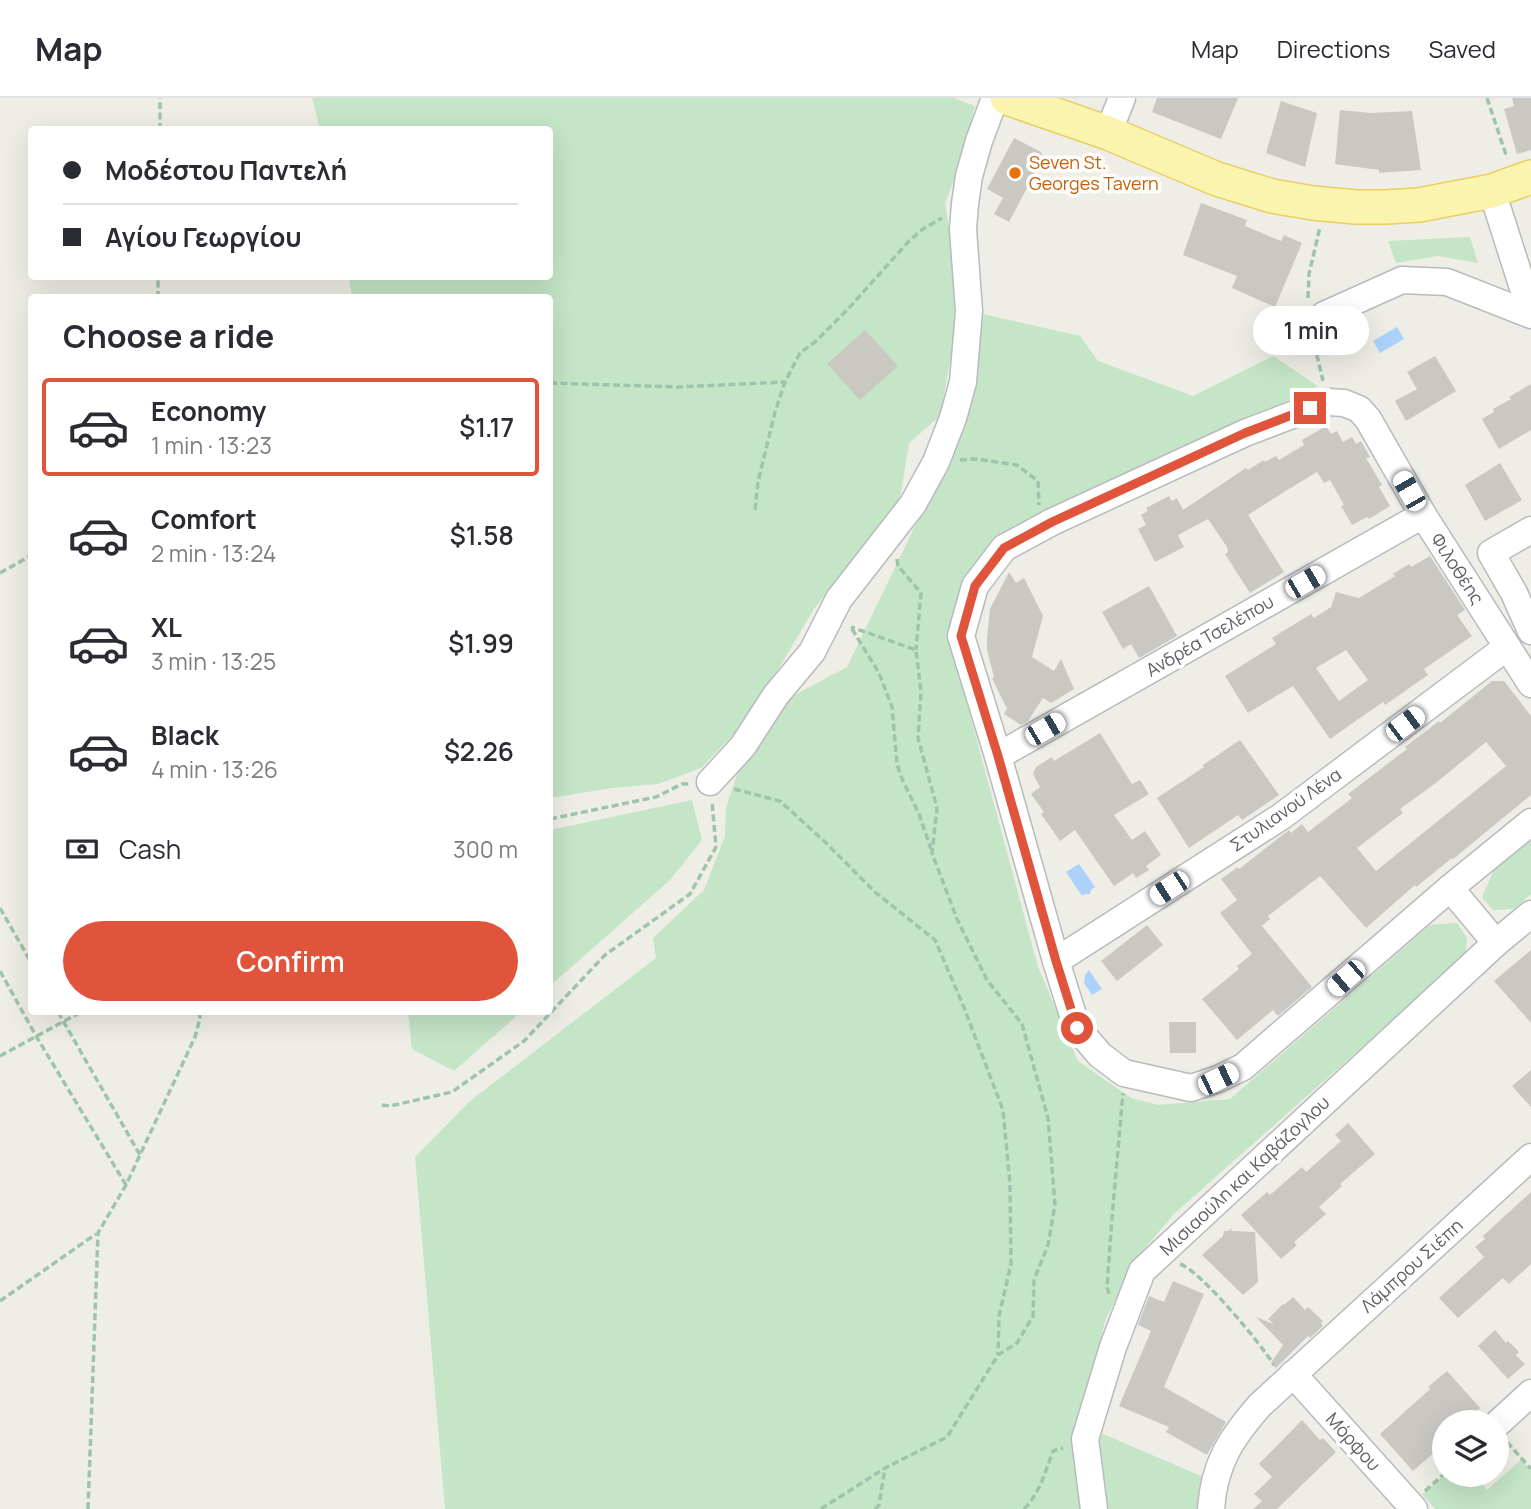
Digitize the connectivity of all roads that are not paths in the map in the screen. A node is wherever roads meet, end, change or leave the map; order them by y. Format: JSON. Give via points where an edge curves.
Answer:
{"nodes":[{"id":1,"x":995,"y":98,"type":"edge"},
{"id":2,"x":1007,"y":98,"type":"edge"},
{"id":3,"x":1122,"y":98,"type":"edge"},
{"id":4,"x":1108,"y":133,"type":"junction"},
{"id":5,"x":1513,"y":184,"type":"edge"},
{"id":6,"x":1531,"y":314,"type":"edge"},
{"id":7,"x":1324,"y":315,"type":"dead end"},
{"id":8,"x":1423,"y":516,"type":"junction"},
{"id":9,"x":1531,"y":530,"type":"edge"},
{"id":10,"x":1523,"y":588,"type":"edge"},
{"id":11,"x":1531,"y":631,"type":"edge"},
{"id":12,"x":1507,"y":647,"type":"junction"},
{"id":13,"x":1531,"y":684,"type":"edge"},
{"id":14,"x":998,"y":756,"type":"junction"},
{"id":15,"x":710,"y":782,"type":"road end"},
{"id":16,"x":1531,"y":822,"type":"edge"},
{"id":17,"x":1450,"y":888,"type":"junction"},
{"id":18,"x":1531,"y":914,"type":"edge"},
{"id":19,"x":1496,"y":943,"type":"junction"},
{"id":20,"x":1056,"y":961,"type":"junction"},
{"id":21,"x":1531,"y":1157,"type":"edge"},
{"id":22,"x":1289,"y":1378,"type":"junction"},
{"id":23,"x":1531,"y":1393,"type":"edge"},
{"id":24,"x":1509,"y":1422,"type":"edge"},
{"id":25,"x":1094,"y":1509,"type":"edge"},
{"id":26,"x":1211,"y":1509,"type":"edge"},
{"id":27,"x":1414,"y":1509,"type":"edge"}],
"edges":[{"from":1,"to":15,"type":"street","via":[[969,176],[965,204],[969,311],[963,382],[936,462],[913,504],[839,599],[812,652],[776,695],[743,746]]},
{"from":2,"to":4,"type":"main road"},
{"from":3,"to":4,"type":"street"},
{"from":4,"to":5,"type":"main road","via":[[1217,179],[1313,203],[1419,205]]},
{"from":5,"to":6,"type":"street"},
{"from":6,"to":7,"type":"street","via":[[1447,282],[1402,280]]},
{"from":8,"to":12,"type":"street","name":"Φιλοθέης"},
{"from":8,"to":14,"type":"street","name":"Ανδρέα Τσελέπου"},
{"from":8,"to":14,"type":"street","name":"Φιλοθέης","via":[[1368,419],[1359,409],[1328,402],[1233,439],[1004,548],[975,586],[961,636]]},
{"from":9,"to":10,"type":"street","via":[[1490,553]]},
{"from":10,"to":11,"type":"street"},
{"from":12,"to":13,"type":"street","name":"Φιλοθέης"},
{"from":12,"to":20,"type":"street","name":"Στυλιανού Λένα","via":[[1282,816]]},
{"from":14,"to":20,"type":"street"},
{"from":16,"to":17,"type":"street"},
{"from":17,"to":19,"type":"street"},
{"from":17,"to":20,"type":"street","via":[[1243,1067],[1191,1088],[1124,1073],[1100,1055],[1077,1028]]},
{"from":18,"to":19,"type":"street","name":"Μισιαούλη και Καβάζογλου"},
{"from":19,"to":25,"type":"street","name":"Μισιαούλη και Καβάζογλου","via":[[1142,1270],[1084,1439]]},
{"from":21,"to":22,"type":"street","name":"Λάμπρου Σιέπη"},
{"from":22,"to":26,"type":"street","name":"Λάμπρου Σιέπη","via":[[1241,1427],[1228,1447]]},
{"from":22,"to":27,"type":"street","name":"Μόρφου"},
{"from":23,"to":24,"type":"street"}]}
